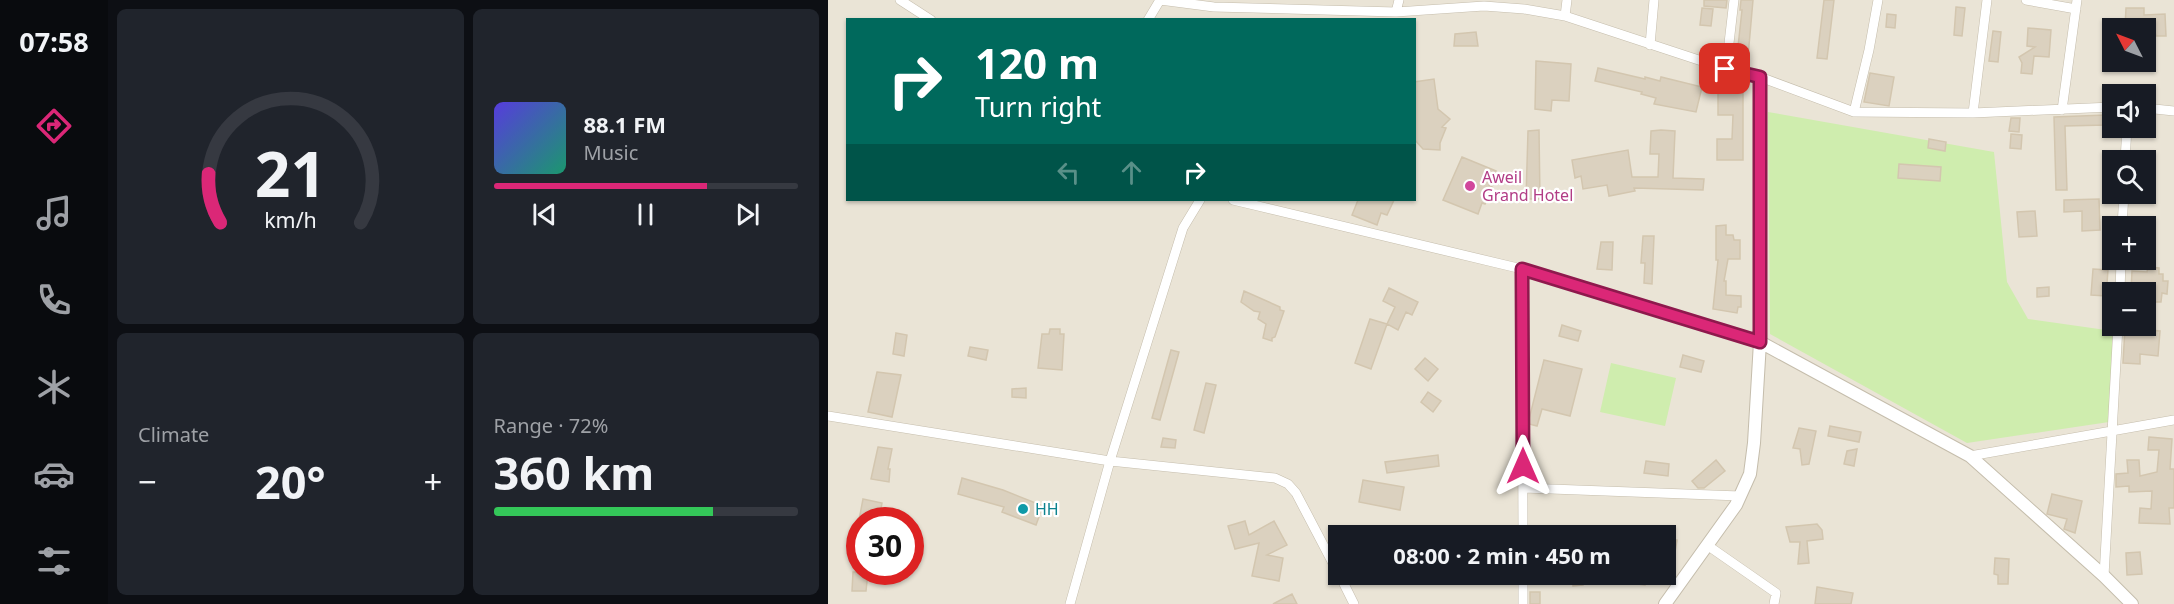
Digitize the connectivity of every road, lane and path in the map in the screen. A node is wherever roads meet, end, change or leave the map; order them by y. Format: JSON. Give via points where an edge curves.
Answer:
{"nodes":[{"id":1,"x":900,"y":0,"type":"edge"},
{"id":2,"x":1160,"y":0,"type":"edge"},
{"id":3,"x":1399,"y":0,"type":"edge"},
{"id":4,"x":1567,"y":0,"type":"edge"},
{"id":5,"x":1654,"y":0,"type":"edge"},
{"id":6,"x":1734,"y":0,"type":"edge"},
{"id":7,"x":1878,"y":0,"type":"edge"},
{"id":8,"x":1987,"y":0,"type":"edge"},
{"id":9,"x":2026,"y":0,"type":"edge"},
{"id":10,"x":1485,"y":3,"type":"edge"},
{"id":11,"x":1215,"y":4,"type":"edge"},
{"id":12,"x":2076,"y":4,"type":"edge"},
{"id":13,"x":1396,"y":12,"type":"junction"},
{"id":14,"x":1565,"y":16,"type":"junction"},
{"id":15,"x":927,"y":18,"type":"edge"},
{"id":16,"x":1149,"y":18,"type":"edge"},
{"id":17,"x":1650,"y":45,"type":"junction"},
{"id":18,"x":1725,"y":69,"type":"junction"},
{"id":19,"x":1760,"y":77,"type":"junction"},
{"id":20,"x":2102,"y":108,"type":"edge"},
{"id":21,"x":2156,"y":109,"type":"edge"},
{"id":22,"x":2062,"y":110,"type":"junction"},
{"id":23,"x":2174,"y":111,"type":"edge"},
{"id":24,"x":1854,"y":112,"type":"junction"},
{"id":25,"x":1973,"y":112,"type":"junction"},
{"id":26,"x":1199,"y":201,"type":"edge"},
{"id":27,"x":1237,"y":201,"type":"edge"},
{"id":28,"x":1522,"y":269,"type":"junction"},
{"id":29,"x":2118,"y":336,"type":"edge"},
{"id":30,"x":1760,"y":342,"type":"junction"},
{"id":31,"x":828,"y":416,"type":"edge"},
{"id":32,"x":2174,"y":420,"type":"edge"},
{"id":33,"x":2114,"y":430,"type":"junction"},
{"id":34,"x":1970,"y":456,"type":"junction"},
{"id":35,"x":1110,"y":461,"type":"junction"},
{"id":36,"x":1523,"y":488,"type":"junction"},
{"id":37,"x":1740,"y":496,"type":"junction"},
{"id":38,"x":1523,"y":525,"type":"edge"},
{"id":39,"x":1707,"y":545,"type":"junction"},
{"id":40,"x":1328,"y":555,"type":"edge"},
{"id":41,"x":2104,"y":576,"type":"junction"},
{"id":42,"x":1344,"y":585,"type":"edge"},
{"id":43,"x":1523,"y":585,"type":"edge"},
{"id":44,"x":1070,"y":604,"type":"edge"},
{"id":45,"x":1354,"y":604,"type":"edge"},
{"id":46,"x":1523,"y":604,"type":"edge"},
{"id":47,"x":1665,"y":604,"type":"edge"},
{"id":48,"x":1774,"y":604,"type":"edge"},
{"id":49,"x":2132,"y":604,"type":"edge"}],
"edges":[{"from":1,"to":15,"type":"street"},
{"from":2,"to":11,"type":"street"},
{"from":2,"to":16,"type":"street"},
{"from":3,"to":13,"type":"street"},
{"from":4,"to":14,"type":"street"},
{"from":5,"to":17,"type":"street"},
{"from":6,"to":18,"type":"street"},
{"from":7,"to":24,"type":"street"},
{"from":8,"to":25,"type":"street"},
{"from":9,"to":12,"type":"street"},
{"from":10,"to":13,"type":"street"},
{"from":10,"to":14,"type":"street"},
{"from":11,"to":13,"type":"street"},
{"from":12,"to":22,"type":"street"},
{"from":14,"to":17,"type":"street"},
{"from":17,"to":18,"type":"street"},
{"from":18,"to":19,"type":"street"},
{"from":19,"to":24,"type":"street"},
{"from":19,"to":30,"type":"street"},
{"from":20,"to":22,"type":"street"},
{"from":21,"to":23,"type":"street"},
{"from":22,"to":25,"type":"street"},
{"from":24,"to":25,"type":"street"},
{"from":26,"to":35,"type":"street","via":[[1183,228]]},
{"from":27,"to":28,"type":"street"},
{"from":28,"to":30,"type":"street"},
{"from":28,"to":36,"type":"street"},
{"from":29,"to":33,"type":"street"},
{"from":30,"to":34,"type":"street"},
{"from":30,"to":37,"type":"street","via":[[1750,474]]},
{"from":31,"to":35,"type":"street"},
{"from":32,"to":33,"type":"street"},
{"from":33,"to":34,"type":"street"},
{"from":33,"to":41,"type":"street"},
{"from":34,"to":41,"type":"street"},
{"from":35,"to":40,"type":"street","via":[[1275,478],[1296,493]]},
{"from":35,"to":44,"type":"street"},
{"from":36,"to":37,"type":"street"},
{"from":36,"to":38,"type":"street"},
{"from":37,"to":39,"type":"street"},
{"from":39,"to":47,"type":"street"},
{"from":39,"to":48,"type":"street","via":[[1776,593]]},
{"from":41,"to":49,"type":"street"},
{"from":42,"to":45,"type":"street"},
{"from":43,"to":46,"type":"street"}]}
